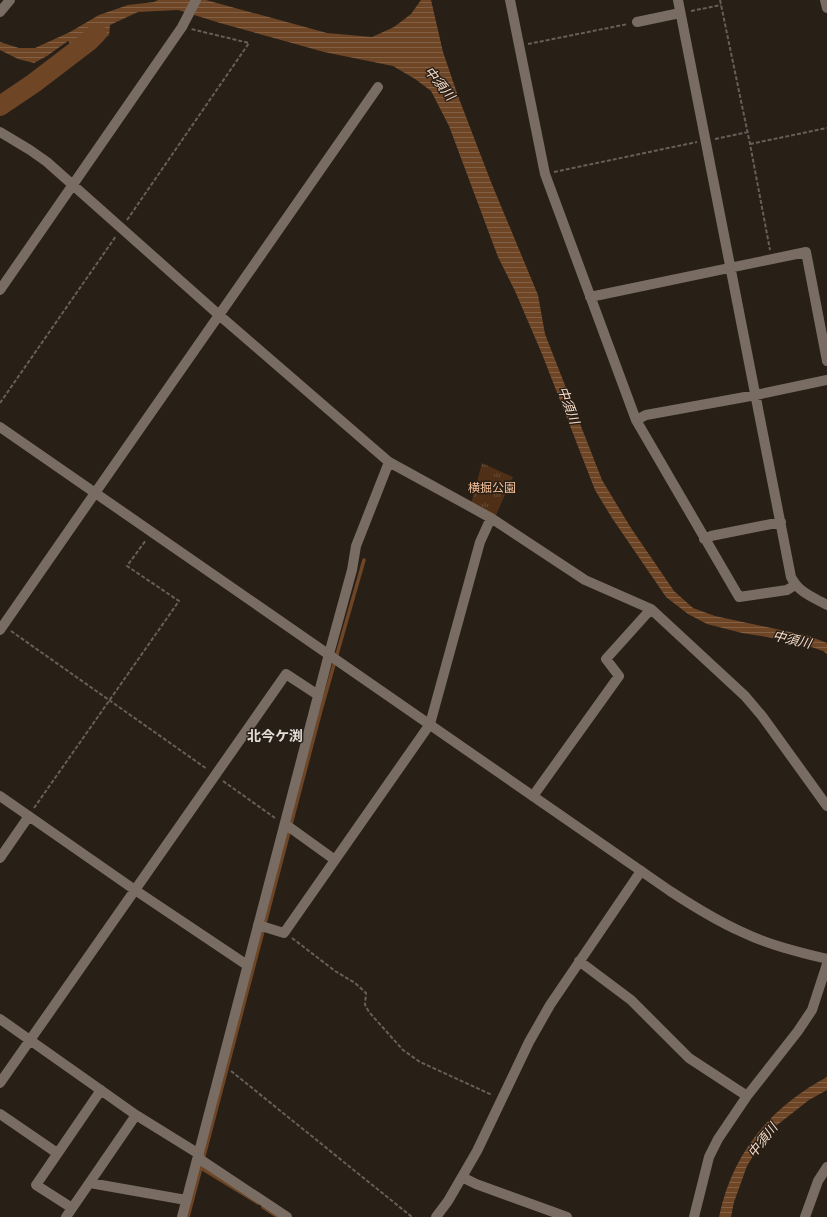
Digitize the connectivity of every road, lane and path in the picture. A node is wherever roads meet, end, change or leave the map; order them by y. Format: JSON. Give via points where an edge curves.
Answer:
{"nodes":[{"id":1,"x":10,"y":0,"type":"edge"},
{"id":2,"x":196,"y":0,"type":"edge"},
{"id":3,"x":510,"y":0,"type":"edge"},
{"id":4,"x":678,"y":0,"type":"edge"},
{"id":5,"x":720,"y":0,"type":"edge"},
{"id":6,"x":825,"y":0,"type":"edge"},
{"id":7,"x":721,"y":5,"type":"junction"},
{"id":8,"x":827,"y":8,"type":"edge"},
{"id":9,"x":0,"y":12,"type":"edge"},
{"id":10,"x":680,"y":13,"type":"junction"},
{"id":11,"x":637,"y":22,"type":"joint"},
{"id":12,"x":183,"y":25,"type":"junction"},
{"id":13,"x":519,"y":46,"type":"junction"},
{"id":14,"x":378,"y":87,"type":"dead end"},
{"id":15,"x":827,"y":128,"type":"edge"},
{"id":16,"x":748,"y":132,"type":"junction"},
{"id":17,"x":2,"y":137,"type":"edge"},
{"id":18,"x":706,"y":141,"type":"junction"},
{"id":19,"x":750,"y":144,"type":"junction"},
{"id":20,"x":545,"y":174,"type":"junction"},
{"id":21,"x":73,"y":184,"type":"junction"},
{"id":22,"x":122,"y":228,"type":"junction"},
{"id":23,"x":772,"y":259,"type":"junction"},
{"id":24,"x":731,"y":268,"type":"junction"},
{"id":25,"x":0,"y":290,"type":"edge"},
{"id":26,"x":590,"y":296,"type":"junction"},
{"id":27,"x":219,"y":315,"type":"junction"},
{"id":28,"x":827,"y":361,"type":"edge"},
{"id":29,"x":827,"y":380,"type":"edge"},
{"id":30,"x":756,"y":395,"type":"junction"},
{"id":31,"x":0,"y":403,"type":"edge"},
{"id":32,"x":636,"y":420,"type":"junction"},
{"id":33,"x":0,"y":427,"type":"edge"},
{"id":34,"x":389,"y":462,"type":"junction"},
{"id":35,"x":95,"y":493,"type":"junction"},
{"id":36,"x":490,"y":518,"type":"junction"},
{"id":37,"x":781,"y":522,"type":"junction"},
{"id":38,"x":151,"y":532,"type":"junction"},
{"id":39,"x":704,"y":539,"type":"junction"},
{"id":40,"x":795,"y":585,"type":"junction"},
{"id":41,"x":827,"y":605,"type":"edge"},
{"id":42,"x":651,"y":609,"type":"junction"},
{"id":43,"x":2,"y":628,"type":"edge"},
{"id":44,"x":329,"y":654,"type":"junction"},
{"id":45,"x":318,"y":695,"type":"junction"},
{"id":46,"x":109,"y":701,"type":"junction"},
{"id":47,"x":430,"y":724,"type":"junction"},
{"id":48,"x":215,"y":775,"type":"junction"},
{"id":49,"x":0,"y":796,"type":"edge"},
{"id":50,"x":533,"y":796,"type":"junction"},
{"id":51,"x":827,"y":806,"type":"edge"},
{"id":52,"x":29,"y":816,"type":"junction"},
{"id":53,"x":285,"y":824,"type":"junction"},
{"id":54,"x":0,"y":858,"type":"edge"},
{"id":55,"x":335,"y":860,"type":"junction"},
{"id":56,"x":641,"y":870,"type":"junction"},
{"id":57,"x":135,"y":890,"type":"junction"},
{"id":58,"x":258,"y":925,"type":"junction"},
{"id":59,"x":284,"y":933,"type":"junction"},
{"id":60,"x":827,"y":959,"type":"edge"},
{"id":61,"x":579,"y":961,"type":"junction"},
{"id":62,"x":827,"y":964,"type":"edge"},
{"id":63,"x":247,"y":965,"type":"junction"},
{"id":64,"x":0,"y":1019,"type":"edge"},
{"id":65,"x":29,"y":1040,"type":"junction"},
{"id":66,"x":222,"y":1063,"type":"junction"},
{"id":67,"x":0,"y":1083,"type":"edge"},
{"id":68,"x":101,"y":1090,"type":"junction"},
{"id":69,"x":747,"y":1096,"type":"junction"},
{"id":70,"x":502,"y":1100,"type":"junction"},
{"id":71,"x":0,"y":1114,"type":"edge"},
{"id":72,"x":136,"y":1115,"type":"junction"},
{"id":73,"x":57,"y":1153,"type":"junction"},
{"id":74,"x":198,"y":1156,"type":"junction"},
{"id":75,"x":827,"y":1167,"type":"edge"},
{"id":76,"x":462,"y":1177,"type":"junction"},
{"id":77,"x":90,"y":1183,"type":"junction"},
{"id":78,"x":823,"y":1183,"type":"edge"},
{"id":79,"x":186,"y":1200,"type":"junction"},
{"id":80,"x":72,"y":1208,"type":"junction"},
{"id":81,"x":66,"y":1217,"type":"edge"},
{"id":82,"x":182,"y":1217,"type":"edge"},
{"id":83,"x":287,"y":1217,"type":"edge"},
{"id":84,"x":412,"y":1217,"type":"edge"},
{"id":85,"x":436,"y":1217,"type":"edge"},
{"id":86,"x":567,"y":1217,"type":"edge"},
{"id":87,"x":694,"y":1217,"type":"edge"},
{"id":88,"x":805,"y":1217,"type":"edge"}],
"edges":[{"from":1,"to":9,"type":"street"},
{"from":2,"to":12,"type":"street"},
{"from":3,"to":13,"type":"street"},
{"from":4,"to":10,"type":"street"},
{"from":5,"to":7,"type":"path"},
{"from":6,"to":8,"type":"street"},
{"from":7,"to":10,"type":"path"},
{"from":7,"to":16,"type":"path"},
{"from":10,"to":11,"type":"street"},
{"from":10,"to":18,"type":"street"},
{"from":11,"to":13,"type":"path"},
{"from":12,"to":21,"type":"street"},
{"from":12,"to":22,"type":"path","via":[[249,43]]},
{"from":13,"to":20,"type":"street"},
{"from":14,"to":27,"type":"street"},
{"from":15,"to":19,"type":"path"},
{"from":16,"to":18,"type":"path"},
{"from":16,"to":19,"type":"path"},
{"from":17,"to":21,"type":"street","via":[[30,150]]},
{"from":18,"to":20,"type":"path"},
{"from":18,"to":24,"type":"street"},
{"from":19,"to":23,"type":"path"},
{"from":20,"to":26,"type":"street"},
{"from":21,"to":22,"type":"street"},
{"from":21,"to":25,"type":"street"},
{"from":22,"to":27,"type":"street"},
{"from":22,"to":31,"type":"path"},
{"from":23,"to":24,"type":"street"},
{"from":23,"to":28,"type":"street","via":[[806,252]]},
{"from":24,"to":26,"type":"street"},
{"from":24,"to":30,"type":"street"},
{"from":26,"to":32,"type":"street"},
{"from":27,"to":34,"type":"street"},
{"from":27,"to":35,"type":"street"},
{"from":29,"to":30,"type":"street"},
{"from":30,"to":32,"type":"street","via":[[646,415]]},
{"from":30,"to":37,"type":"street"},
{"from":32,"to":39,"type":"street"},
{"from":33,"to":35,"type":"street"},
{"from":34,"to":36,"type":"street"},
{"from":34,"to":44,"type":"street","via":[[356,546]]},
{"from":35,"to":38,"type":"street"},
{"from":35,"to":43,"type":"street"},
{"from":36,"to":42,"type":"street","via":[[585,580]]},
{"from":36,"to":47,"type":"street","via":[[480,542]]},
{"from":37,"to":39,"type":"street"},
{"from":37,"to":40,"type":"street","via":[[791,577]]},
{"from":38,"to":44,"type":"street"},
{"from":38,"to":46,"type":"path","via":[[127,566],[179,601]]},
{"from":39,"to":40,"type":"street","via":[[739,597],[787,590]]},
{"from":40,"to":41,"type":"street"},
{"from":42,"to":50,"type":"street","via":[[606,659],[620,676]]},
{"from":42,"to":51,"type":"street","via":[[745,696]]},
{"from":43,"to":46,"type":"path"},
{"from":44,"to":45,"type":"street"},
{"from":44,"to":47,"type":"street"},
{"from":45,"to":48,"type":"street","via":[[286,674]]},
{"from":45,"to":53,"type":"street"},
{"from":46,"to":48,"type":"path"},
{"from":46,"to":52,"type":"path"},
{"from":47,"to":50,"type":"street"},
{"from":47,"to":55,"type":"street"},
{"from":48,"to":53,"type":"path"},
{"from":48,"to":57,"type":"street"},
{"from":49,"to":52,"type":"street"},
{"from":50,"to":56,"type":"street"},
{"from":52,"to":54,"type":"street"},
{"from":52,"to":57,"type":"street"},
{"from":53,"to":55,"type":"street"},
{"from":53,"to":58,"type":"street"},
{"from":55,"to":59,"type":"street"},
{"from":56,"to":60,"type":"street","via":[[699,910],[742,932],[781,947]]},
{"from":56,"to":61,"type":"street"},
{"from":57,"to":63,"type":"street"},
{"from":57,"to":65,"type":"street"},
{"from":58,"to":59,"type":"street"},
{"from":58,"to":63,"type":"street"},
{"from":59,"to":70,"type":"path","via":[[366,993],[365,1005],[369,1012],[403,1050],[420,1062]]},
{"from":61,"to":69,"type":"street","via":[[631,1000],[689,1058]]},
{"from":61,"to":70,"type":"street","via":[[529,1042]]},
{"from":62,"to":69,"type":"street","via":[[812,1010]]},
{"from":63,"to":66,"type":"street"},
{"from":64,"to":65,"type":"street"},
{"from":65,"to":67,"type":"street"},
{"from":65,"to":68,"type":"street"},
{"from":66,"to":74,"type":"street"},
{"from":66,"to":84,"type":"path"},
{"from":68,"to":72,"type":"street"},
{"from":68,"to":73,"type":"street"},
{"from":69,"to":87,"type":"street","via":[[709,1157]]},
{"from":70,"to":76,"type":"street"},
{"from":71,"to":73,"type":"street"},
{"from":72,"to":74,"type":"street"},
{"from":72,"to":77,"type":"street"},
{"from":73,"to":80,"type":"street","via":[[36,1185]]},
{"from":74,"to":79,"type":"street"},
{"from":74,"to":83,"type":"street"},
{"from":75,"to":78,"type":"street"},
{"from":76,"to":85,"type":"street"},
{"from":76,"to":86,"type":"street"},
{"from":77,"to":79,"type":"street"},
{"from":77,"to":80,"type":"street"},
{"from":78,"to":88,"type":"street"},
{"from":79,"to":82,"type":"street"},
{"from":80,"to":81,"type":"street"}]}
